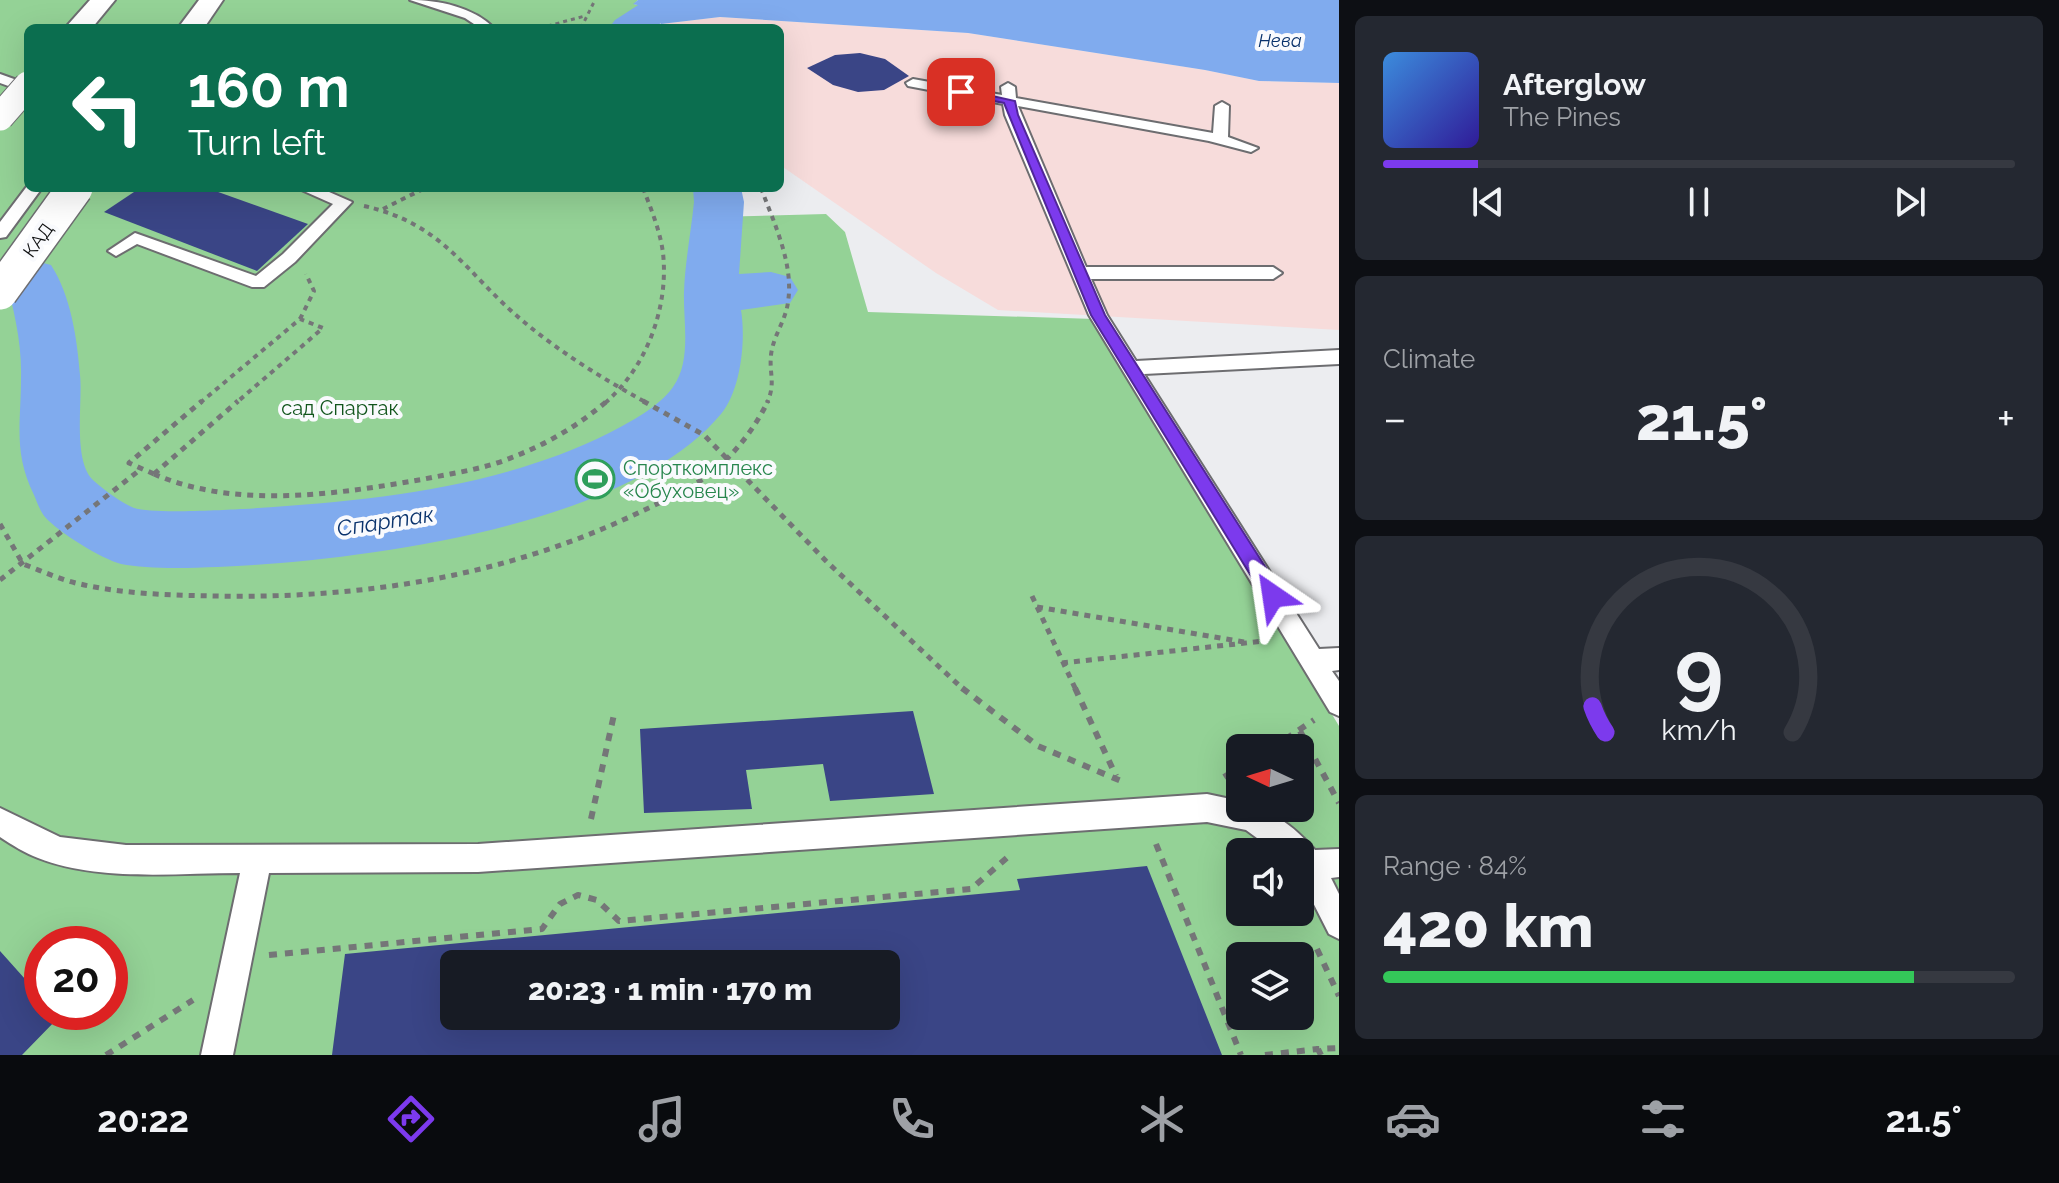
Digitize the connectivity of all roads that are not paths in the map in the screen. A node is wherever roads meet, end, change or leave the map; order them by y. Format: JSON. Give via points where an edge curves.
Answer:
{"nodes":[{"id":1,"x":103,"y":0,"type":"edge"},
{"id":2,"x":211,"y":0,"type":"edge"},
{"id":3,"x":416,"y":0,"type":"edge"},
{"id":4,"x":82,"y":24,"type":"edge"},
{"id":5,"x":194,"y":24,"type":"edge"},
{"id":6,"x":482,"y":24,"type":"edge"},
{"id":7,"x":0,"y":78,"type":"edge"},
{"id":8,"x":913,"y":83,"type":"dead end"},
{"id":9,"x":24,"y":86,"type":"edge"},
{"id":10,"x":24,"y":91,"type":"edge"},
{"id":11,"x":1008,"y":94,"type":"junction"},
{"id":12,"x":1222,"y":106,"type":"dead end"},
{"id":13,"x":0,"y":117,"type":"edge"},
{"id":14,"x":1220,"y":140,"type":"junction"},
{"id":15,"x":1251,"y":148,"type":"dead end"},
{"id":16,"x":31,"y":192,"type":"edge"},
{"id":17,"x":72,"y":192,"type":"edge"},
{"id":18,"x":318,"y":192,"type":"edge"},
{"id":19,"x":0,"y":233,"type":"edge"},
{"id":20,"x":116,"y":251,"type":"dead end"},
{"id":21,"x":1080,"y":273,"type":"junction"},
{"id":22,"x":1273,"y":273,"type":"dead end"},
{"id":23,"x":0,"y":292,"type":"edge"},
{"id":24,"x":1339,"y":357,"type":"edge"},
{"id":25,"x":1132,"y":368,"type":"junction"},
{"id":26,"x":1339,"y":659,"type":"edge"},
{"id":27,"x":1314,"y":661,"type":"junction"},
{"id":28,"x":1338,"y":702,"type":"edge"},
{"id":29,"x":0,"y":822,"type":"edge"},
{"id":30,"x":1282,"y":838,"type":"edge"},
{"id":31,"x":1314,"y":859,"type":"edge"},
{"id":32,"x":257,"y":860,"type":"junction"},
{"id":33,"x":1339,"y":863,"type":"edge"},
{"id":34,"x":1314,"y":879,"type":"edge"},
{"id":35,"x":1339,"y":924,"type":"edge"},
{"id":36,"x":217,"y":1055,"type":"edge"}],
"edges":[{"from":1,"to":4,"type":"highway"},
{"from":2,"to":5,"type":"highway"},
{"from":3,"to":6,"type":"lane"},
{"from":7,"to":9,"type":"lane"},
{"from":8,"to":11,"type":"lane"},
{"from":10,"to":13,"type":"highway","bridge":true},
{"from":11,"to":14,"type":"lane"},
{"from":11,"to":21,"type":"lane","via":[[1012,115]]},
{"from":12,"to":14,"type":"lane"},
{"from":14,"to":15,"type":"lane"},
{"from":16,"to":19,"type":"lane"},
{"from":17,"to":23,"type":"highway","name":"КАД","bridge":true},
{"from":18,"to":20,"type":"lane","via":[[344,202],[258,283],[135,238]]},
{"from":21,"to":22,"type":"lane"},
{"from":21,"to":25,"type":"lane","via":[[1098,315]]},
{"from":24,"to":25,"type":"lane"},
{"from":25,"to":27,"type":"lane"},
{"from":26,"to":27,"type":"lane"},
{"from":27,"to":28,"type":"lane"},
{"from":29,"to":32,"type":"lane","via":[[40,845],[71,853]]},
{"from":30,"to":32,"type":"lane","via":[[1244,813],[1207,808],[478,858]]},
{"from":31,"to":33,"type":"lane"},
{"from":32,"to":36,"type":"lane"},
{"from":34,"to":35,"type":"lane"}]}
